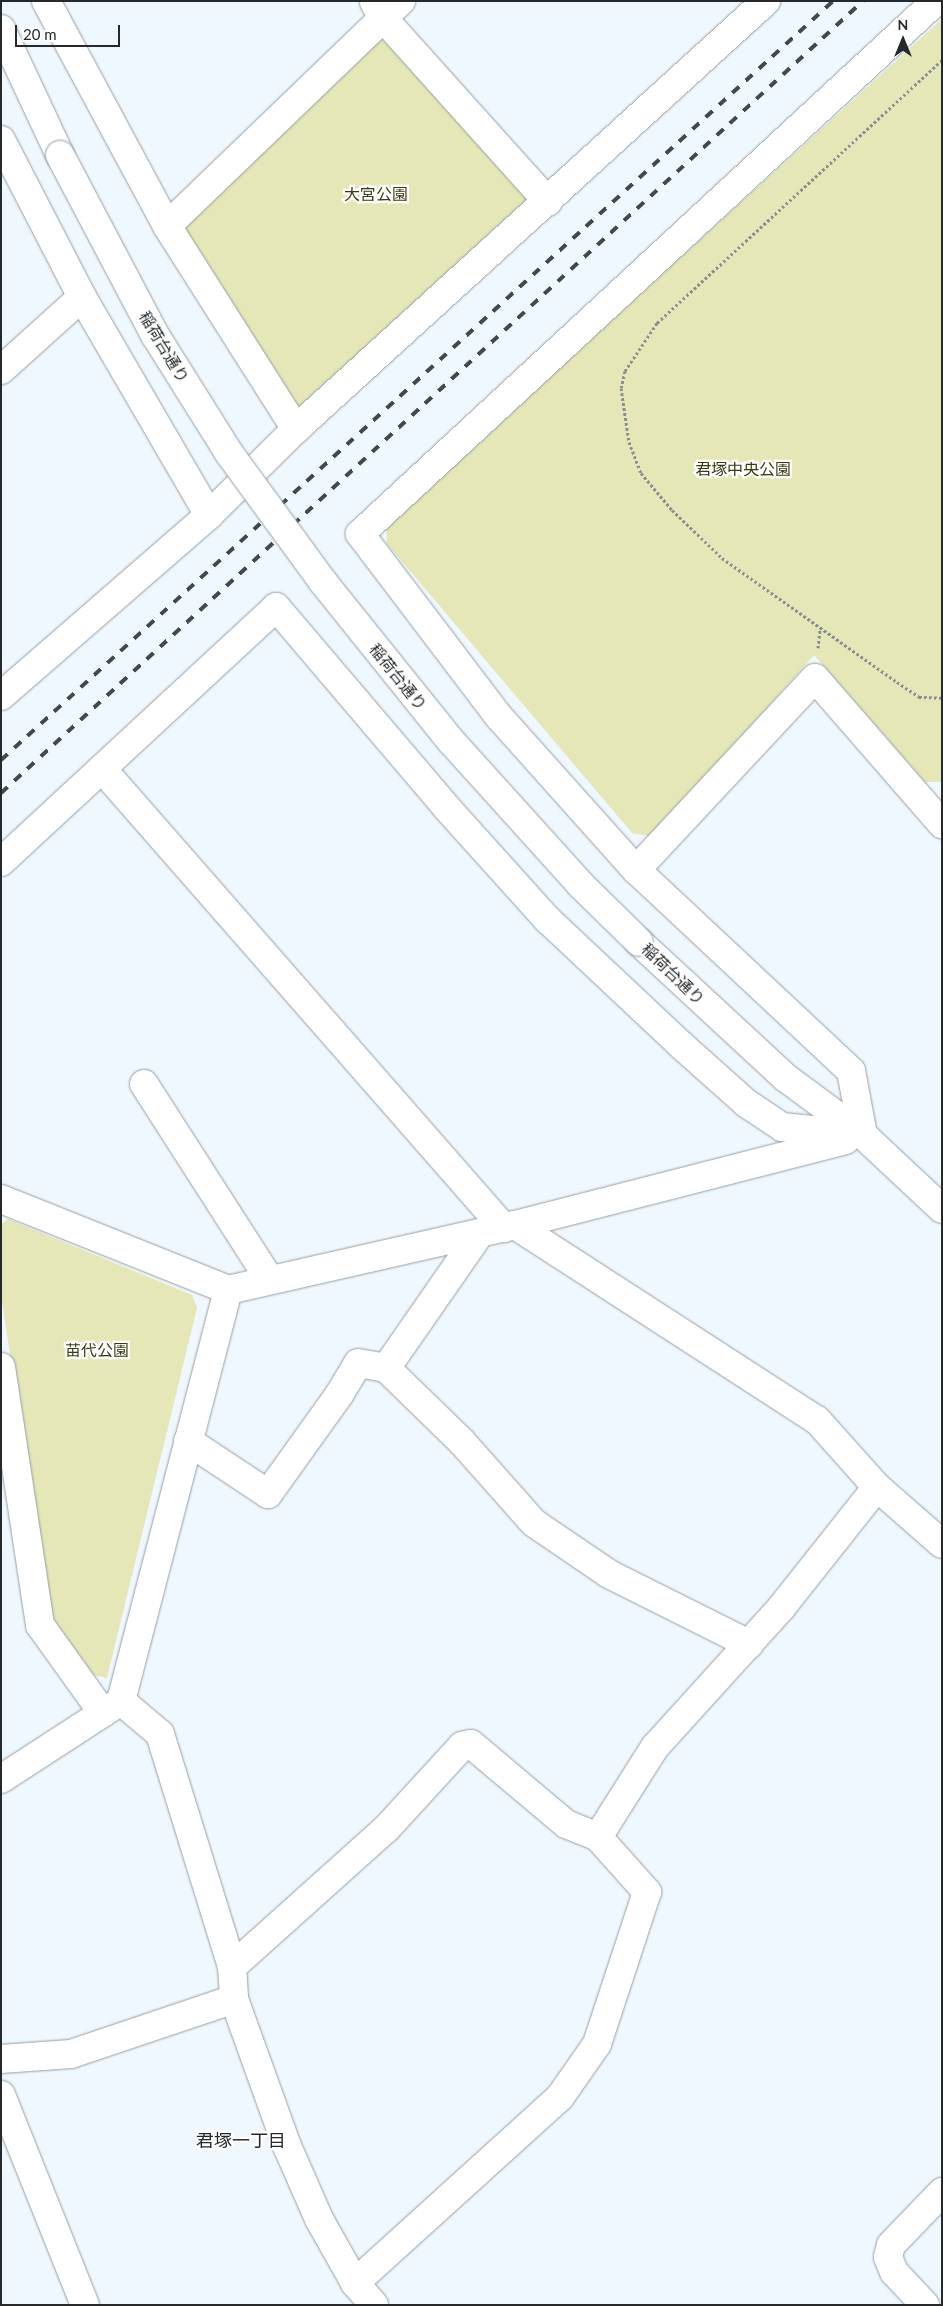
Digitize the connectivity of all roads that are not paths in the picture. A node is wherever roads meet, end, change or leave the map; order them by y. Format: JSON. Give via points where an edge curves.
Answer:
{"nodes":[{"id":1,"x":46,"y":1,"type":"edge"},
{"id":2,"x":766,"y":1,"type":"edge"},
{"id":3,"x":936,"y":1,"type":"edge"},
{"id":4,"x":386,"y":7,"type":"edge"},
{"id":5,"x":1,"y":29,"type":"edge"},
{"id":6,"x":1,"y":140,"type":"edge"},
{"id":7,"x":548,"y":202,"type":"junction"},
{"id":8,"x":167,"y":226,"type":"junction"},
{"id":9,"x":82,"y":297,"type":"junction"},
{"id":10,"x":1,"y":370,"type":"edge"},
{"id":11,"x":296,"y":429,"type":"junction"},
{"id":12,"x":209,"y":515,"type":"junction"},
{"id":13,"x":1,"y":696,"type":"edge"},
{"id":14,"x":103,"y":770,"type":"junction"},
{"id":15,"x":938,"y":812,"type":"edge"},
{"id":16,"x":1,"y":862,"type":"edge"},
{"id":17,"x":636,"y":870,"type":"junction"},
{"id":18,"x":144,"y":1084,"type":"dead end"},
{"id":19,"x":863,"y":1136,"type":"junction"},
{"id":20,"x":1,"y":1199,"type":"edge"},
{"id":21,"x":942,"y":1209,"type":"edge"},
{"id":22,"x":500,"y":1228,"type":"junction"},
{"id":23,"x":270,"y":1280,"type":"junction"},
{"id":24,"x":228,"y":1290,"type":"junction"},
{"id":25,"x":1,"y":1367,"type":"edge"},
{"id":26,"x":386,"y":1368,"type":"junction"},
{"id":27,"x":188,"y":1441,"type":"junction"},
{"id":28,"x":877,"y":1487,"type":"junction"},
{"id":29,"x":942,"y":1544,"type":"edge"},
{"id":30,"x":749,"y":1644,"type":"junction"},
{"id":31,"x":112,"y":1707,"type":"junction"},
{"id":32,"x":1,"y":1779,"type":"edge"},
{"id":33,"x":598,"y":1837,"type":"junction"},
{"id":34,"x":232,"y":1967,"type":"junction"},
{"id":35,"x":234,"y":1999,"type":"junction"},
{"id":36,"x":1,"y":2059,"type":"edge"},
{"id":37,"x":1,"y":2095,"type":"edge"},
{"id":38,"x":942,"y":2192,"type":"edge"},
{"id":39,"x":367,"y":2299,"type":"edge"},
{"id":40,"x":85,"y":2305,"type":"edge"},
{"id":41,"x":925,"y":2305,"type":"edge"}],
"edges":[{"from":1,"to":8,"type":"street"},
{"from":2,"to":7,"type":"street"},
{"from":3,"to":17,"type":"street","via":[[360,534],[499,717]]},
{"from":4,"to":7,"type":"street"},
{"from":4,"to":8,"type":"street"},
{"from":5,"to":19,"type":"street","name":"稲荷台通り","bridge":true,"via":[[60,155],[155,334],[229,453],[306,558],[451,741],[581,885],[786,1078]]},
{"from":6,"to":9,"type":"street"},
{"from":7,"to":11,"type":"street"},
{"from":8,"to":11,"type":"street"},
{"from":9,"to":10,"type":"street"},
{"from":9,"to":12,"type":"street"},
{"from":11,"to":12,"type":"street"},
{"from":12,"to":13,"type":"street"},
{"from":14,"to":16,"type":"street"},
{"from":14,"to":19,"type":"street","via":[[276,607],[447,808],[548,920],[738,1097],[782,1127]]},
{"from":14,"to":22,"type":"street"},
{"from":15,"to":17,"type":"street","via":[[815,678]]},
{"from":17,"to":19,"type":"street","via":[[851,1071]]},
{"from":18,"to":23,"type":"street"},
{"from":19,"to":21,"type":"street","name":"稲荷台通り"},
{"from":19,"to":22,"type":"street"},
{"from":20,"to":24,"type":"street"},
{"from":22,"to":23,"type":"street"},
{"from":22,"to":26,"type":"street"},
{"from":22,"to":28,"type":"street","via":[[817,1420]]},
{"from":23,"to":24,"type":"street"},
{"from":24,"to":27,"type":"street"},
{"from":25,"to":31,"type":"street","via":[[40,1625]]},
{"from":26,"to":27,"type":"street","via":[[358,1363],[268,1494]]},
{"from":26,"to":30,"type":"street","via":[[462,1442],[534,1523],[609,1574]]},
{"from":27,"to":31,"type":"street"},
{"from":28,"to":29,"type":"street"},
{"from":28,"to":30,"type":"street"},
{"from":30,"to":33,"type":"street","via":[[655,1746]]},
{"from":31,"to":32,"type":"street"},
{"from":31,"to":34,"type":"street","via":[[160,1734]]},
{"from":33,"to":34,"type":"street","via":[[566,1824],[471,1744],[462,1746],[386,1829]]},
{"from":33,"to":39,"type":"street","via":[[647,1892],[597,2044],[560,2097]]},
{"from":34,"to":35,"type":"street"},
{"from":35,"to":36,"type":"street","via":[[71,2054]]},
{"from":35,"to":39,"type":"street","via":[[286,2146],[319,2219]]},
{"from":37,"to":40,"type":"street"},
{"from":38,"to":41,"type":"street","via":[[891,2244],[888,2257],[894,2272]]}]}
